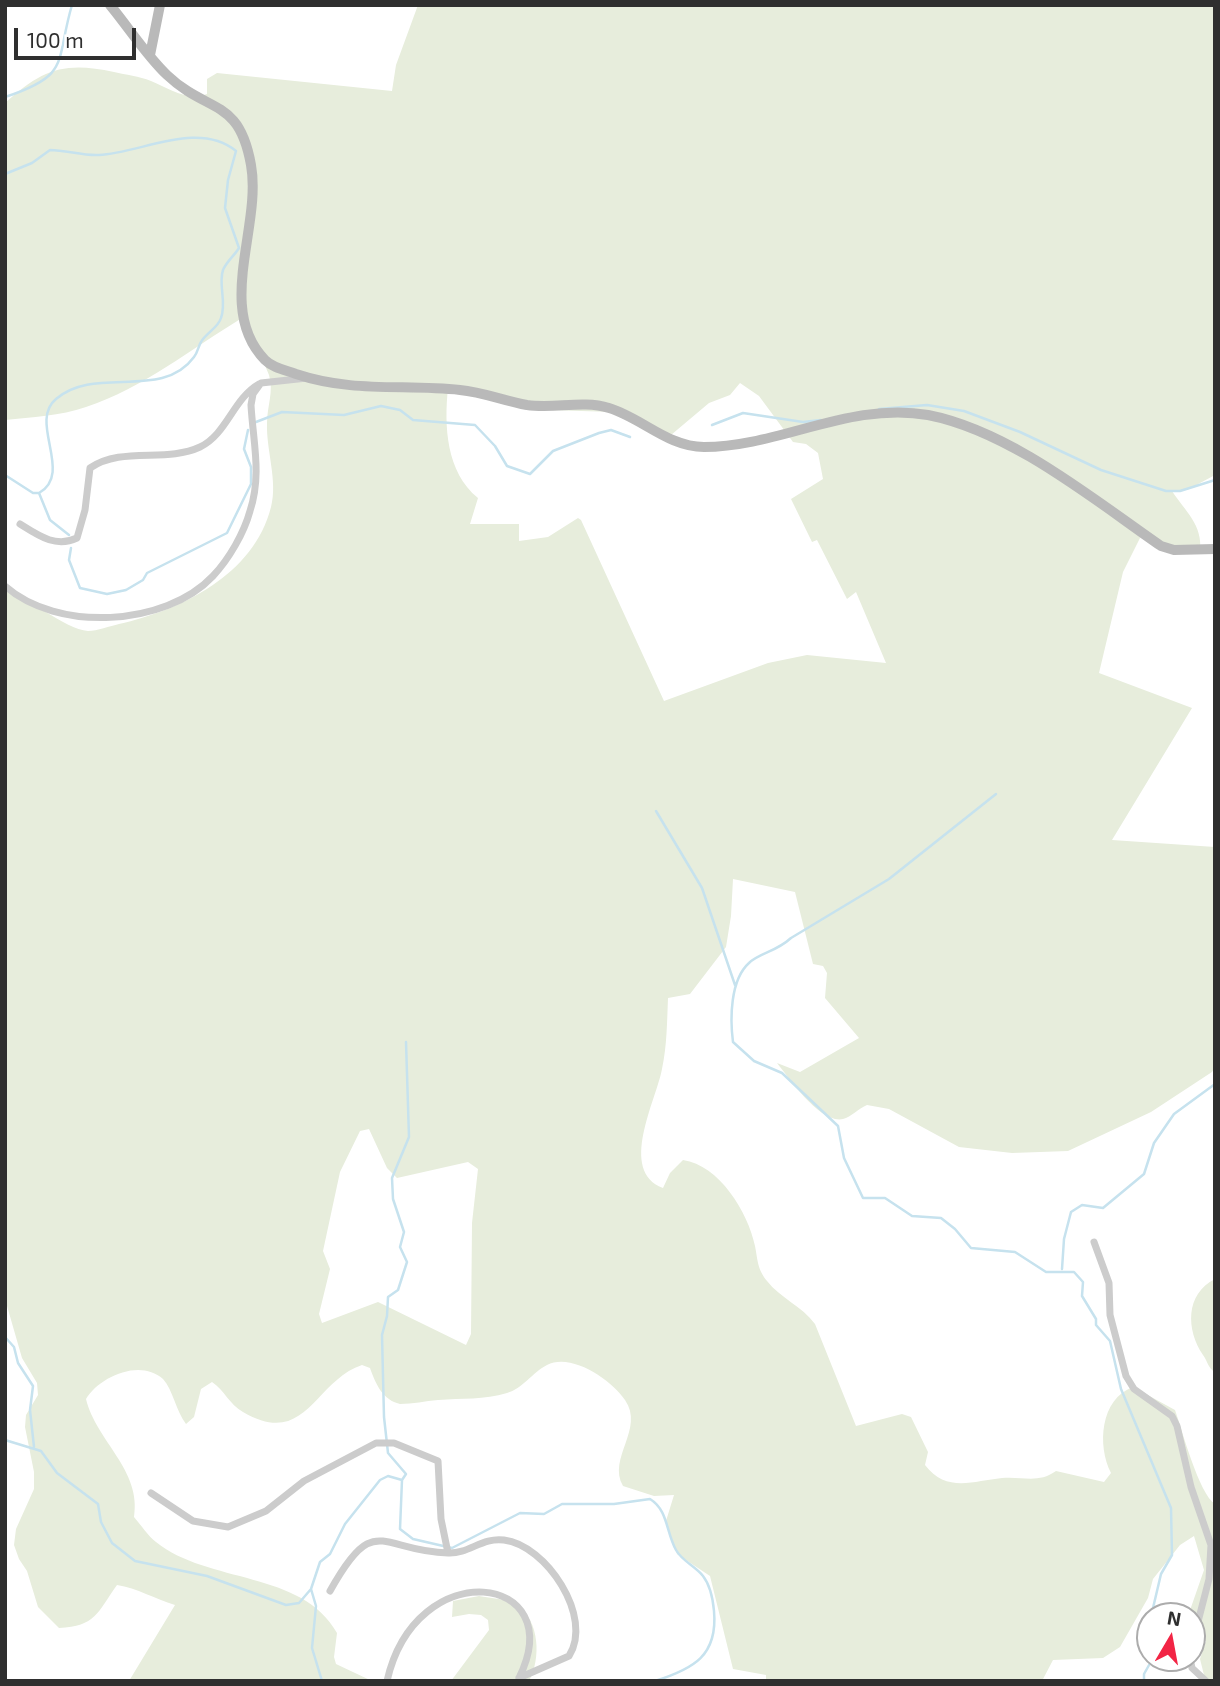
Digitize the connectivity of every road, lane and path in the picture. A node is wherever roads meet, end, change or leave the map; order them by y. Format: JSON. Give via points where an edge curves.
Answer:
{"nodes":[{"id":1,"x":110,"y":5,"type":"edge"},
{"id":2,"x":160,"y":5,"type":"edge"},
{"id":3,"x":150,"y":55,"type":"junction"},
{"id":4,"x":307,"y":378,"type":"junction"},
{"id":5,"x":261,"y":383,"type":"junction"},
{"id":6,"x":20,"y":524,"type":"dead end"},
{"id":7,"x":1215,"y":548,"type":"edge"},
{"id":8,"x":5,"y":586,"type":"edge"},
{"id":9,"x":1094,"y":1242,"type":"dead end"},
{"id":10,"x":151,"y":1493,"type":"dead end"},
{"id":11,"x":448,"y":1553,"type":"junction"},
{"id":12,"x":330,"y":1591,"type":"dead end"},
{"id":13,"x":1203,"y":1602,"type":"edge"},
{"id":14,"x":518,"y":1679,"type":"edge"},
{"id":15,"x":387,"y":1681,"type":"edge"}],
"edges":[{"from":1,"to":3,"type":"street"},
{"from":2,"to":3,"type":"street"},
{"from":3,"to":4,"type":"street","via":[[177,83],[224,109],[237,122],[252,169],[242,291],[248,329],[272,366]]},
{"from":4,"to":5,"type":"street"},
{"from":4,"to":7,"type":"street","via":[[375,388],[458,390],[526,404],[600,405],[690,447],[743,444],[870,415],[926,415],[976,431],[1016,451],[1161,546],[1181,551]]},
{"from":5,"to":6,"type":"street","via":[[240,398],[213,439],[202,446],[186,452],[116,458],[90,468],[77,538],[53,542]]},
{"from":5,"to":8,"type":"street","via":[[250,405],[258,452],[255,494],[240,536],[213,576],[185,596],[147,612],[97,618],[36,606]]},
{"from":9,"to":13,"type":"street","via":[[1109,1283],[1111,1315],[1126,1376],[1133,1389],[1172,1416],[1177,1426],[1211,1545]]},
{"from":10,"to":11,"type":"street","via":[[193,1521],[235,1526],[361,1449],[394,1443],[438,1461]]},
{"from":11,"to":12,"type":"street","via":[[370,1541],[344,1565]]},
{"from":11,"to":14,"type":"street","via":[[480,1541],[513,1542],[531,1551],[568,1592],[573,1649],[562,1660]]},
{"from":14,"to":15,"type":"street","via":[[529,1647],[523,1613],[508,1597],[475,1592],[450,1597],[423,1612],[403,1640]]}]}
